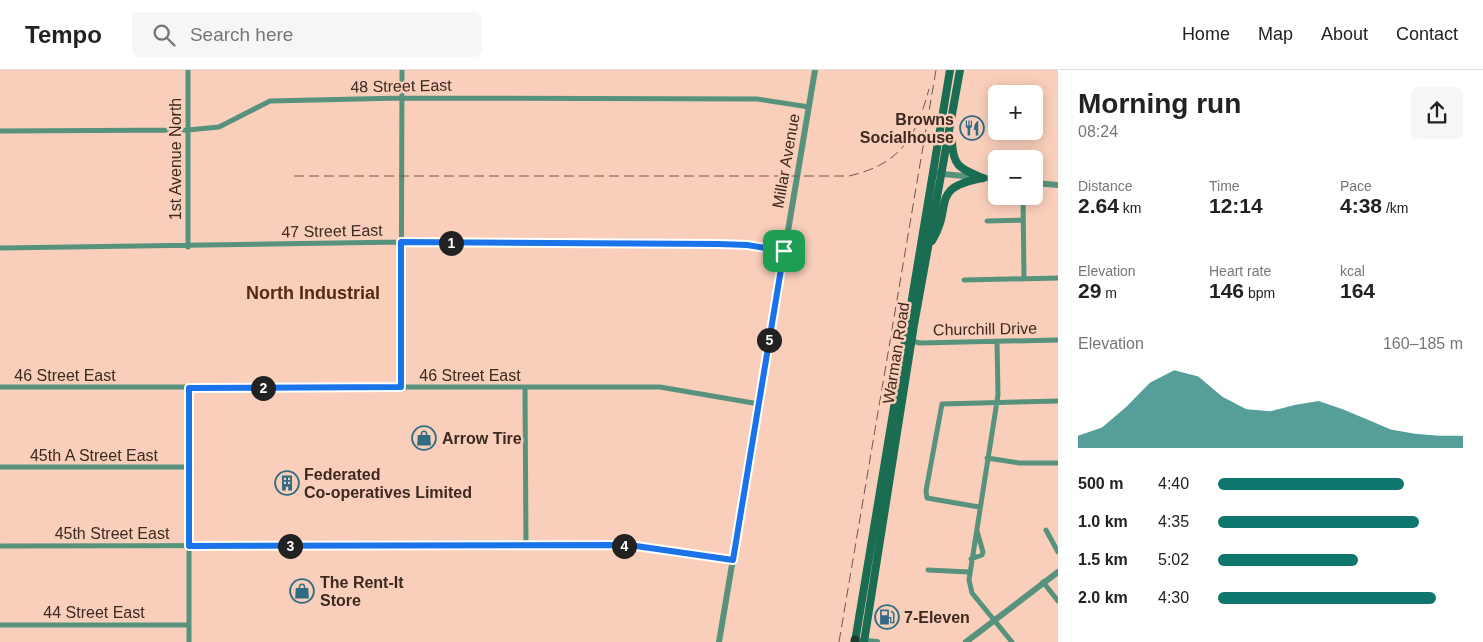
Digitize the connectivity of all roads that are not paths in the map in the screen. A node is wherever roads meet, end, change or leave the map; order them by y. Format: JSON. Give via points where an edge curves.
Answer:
{"nodes":[{"id":1,"x":188,"y":70,"type":"edge"},
{"id":2,"x":402,"y":70,"type":"edge"},
{"id":3,"x":815,"y":70,"type":"edge"},
{"id":4,"x":950,"y":70,"type":"edge"},
{"id":5,"x":960,"y":70,"type":"edge"},
{"id":6,"x":402,"y":98,"type":"junction"},
{"id":7,"x":809,"y":107,"type":"junction"},
{"id":8,"x":951,"y":126,"type":"junction"},
{"id":9,"x":188,"y":130,"type":"junction"},
{"id":10,"x":0,"y":131,"type":"edge"},
{"id":11,"x":932,"y":173,"type":"junction"},
{"id":12,"x":943,"y":174,"type":"junction"},
{"id":13,"x":983,"y":178,"type":"junction"},
{"id":14,"x":988,"y":178,"type":"edge"},
{"id":15,"x":1043,"y":183,"type":"edge"},
{"id":16,"x":1058,"y":185,"type":"edge"},
{"id":17,"x":1022,"y":205,"type":"edge"},
{"id":18,"x":1023,"y":220,"type":"junction"},
{"id":19,"x":987,"y":221,"type":"dead end"},
{"id":20,"x":401,"y":242,"type":"junction"},
{"id":21,"x":929,"y":245,"type":"junction"},
{"id":22,"x":188,"y":247,"type":"junction"},
{"id":23,"x":0,"y":248,"type":"edge"},
{"id":24,"x":784,"y":251,"type":"junction"},
{"id":25,"x":1058,"y":278,"type":"edge"},
{"id":26,"x":1024,"y":279,"type":"junction"},
{"id":27,"x":964,"y":280,"type":"dead end"},
{"id":28,"x":914,"y":282,"type":"junction"},
{"id":29,"x":1058,"y":340,"type":"edge"},
{"id":30,"x":912,"y":341,"type":"junction"},
{"id":31,"x":997,"y":341,"type":"junction"},
{"id":32,"x":0,"y":387,"type":"edge"},
{"id":33,"x":401,"y":387,"type":"junction"},
{"id":34,"x":189,"y":388,"type":"junction"},
{"id":35,"x":525,"y":388,"type":"junction"},
{"id":36,"x":1058,"y":401,"type":"edge"},
{"id":37,"x":996,"y":402,"type":"junction"},
{"id":38,"x":759,"y":404,"type":"junction"},
{"id":39,"x":987,"y":458,"type":"junction"},
{"id":40,"x":1058,"y":463,"type":"edge"},
{"id":41,"x":0,"y":467,"type":"edge"},
{"id":42,"x":189,"y":467,"type":"junction"},
{"id":43,"x":979,"y":507,"type":"junction"},
{"id":44,"x":976,"y":528,"type":"junction"},
{"id":45,"x":1046,"y":530,"type":"dead end"},
{"id":46,"x":0,"y":546,"type":"edge"},
{"id":47,"x":189,"y":546,"type":"junction"},
{"id":48,"x":526,"y":546,"type":"junction"},
{"id":49,"x":1058,"y":552,"type":"edge"},
{"id":50,"x":971,"y":559,"type":"junction"},
{"id":51,"x":733,"y":560,"type":"junction"},
{"id":52,"x":928,"y":570,"type":"dead end"},
{"id":53,"x":970,"y":572,"type":"junction"},
{"id":54,"x":1058,"y":572,"type":"edge"},
{"id":55,"x":1043,"y":582,"type":"junction"},
{"id":56,"x":1058,"y":601,"type":"edge"},
{"id":57,"x":994,"y":620,"type":"junction"},
{"id":58,"x":0,"y":625,"type":"edge"},
{"id":59,"x":189,"y":625,"type":"junction"},
{"id":60,"x":859,"y":641,"type":"edge"},
{"id":61,"x":189,"y":642,"type":"edge"},
{"id":62,"x":719,"y":642,"type":"edge"},
{"id":63,"x":877,"y":642,"type":"edge"},
{"id":64,"x":966,"y":642,"type":"edge"},
{"id":65,"x":1012,"y":642,"type":"edge"}],
"edges":[{"from":1,"to":9,"type":"street","name":"1st Avenue North"},
{"from":2,"to":6,"type":"street"},
{"from":3,"to":7,"type":"street","name":"Millar Avenue"},
{"from":4,"to":11,"type":"main road","name":"Warman Road"},
{"from":5,"to":8,"type":"main road","name":"Warman Road"},
{"from":6,"to":7,"type":"street","name":"48 Street East","via":[[757,99]]},
{"from":6,"to":9,"type":"street","name":"48 Street East","via":[[270,101],[219,127]]},
{"from":6,"to":20,"type":"street"},
{"from":7,"to":24,"type":"street","name":"Millar Avenue"},
{"from":8,"to":12,"type":"main road","name":"Warman Road"},
{"from":8,"to":13,"type":"main road","via":[[956,163]]},
{"from":9,"to":10,"type":"street","name":"48 Street East"},
{"from":9,"to":22,"type":"street","name":"1st Avenue North"},
{"from":11,"to":12,"type":"street"},
{"from":11,"to":28,"type":"main road","name":"Warman Road"},
{"from":12,"to":13,"type":"street"},
{"from":12,"to":21,"type":"main road","name":"Warman Road"},
{"from":13,"to":14,"type":"street"},
{"from":13,"to":21,"type":"main road","via":[[962,182],[950,189],[939,229]]},
{"from":15,"to":16,"type":"street"},
{"from":17,"to":18,"type":"street"},
{"from":18,"to":19,"type":"street"},
{"from":18,"to":26,"type":"street"},
{"from":20,"to":22,"type":"street","name":"47 Street East"},
{"from":20,"to":24,"type":"street","name":"47 Street East","via":[[719,244]]},
{"from":20,"to":33,"type":"street"},
{"from":21,"to":30,"type":"main road","name":"Warman Road"},
{"from":22,"to":23,"type":"street","name":"47 Street East"},
{"from":24,"to":38,"type":"street","name":"Millar Avenue"},
{"from":25,"to":26,"type":"street"},
{"from":26,"to":27,"type":"street"},
{"from":28,"to":30,"type":"main road"},
{"from":28,"to":60,"type":"main road","name":"Warman Road"},
{"from":29,"to":31,"type":"street","name":"Churchill Drive"},
{"from":30,"to":31,"type":"street","name":"Churchill Drive"},
{"from":30,"to":60,"type":"main road","name":"Warman Road"},
{"from":31,"to":37,"type":"street"},
{"from":32,"to":34,"type":"street","name":"46 Street East"},
{"from":33,"to":34,"type":"street","name":"46 Street East"},
{"from":33,"to":35,"type":"street","name":"46 Street East"},
{"from":34,"to":42,"type":"street"},
{"from":35,"to":38,"type":"street","name":"46 Street East","via":[[670,388]]},
{"from":35,"to":48,"type":"street"},
{"from":36,"to":37,"type":"street"},
{"from":37,"to":39,"type":"street"},
{"from":37,"to":43,"type":"street","via":[[942,404],[926,495],[930,500]]},
{"from":38,"to":51,"type":"street","name":"Millar Avenue"},
{"from":39,"to":40,"type":"street","via":[[1019,463]]},
{"from":39,"to":43,"type":"street"},
{"from":41,"to":42,"type":"street","name":"45th A Street East"},
{"from":42,"to":47,"type":"street"},
{"from":43,"to":44,"type":"street"},
{"from":44,"to":50,"type":"street"},
{"from":44,"to":50,"type":"street","via":[[983,552]]},
{"from":45,"to":49,"type":"street"},
{"from":46,"to":47,"type":"street","name":"45th Street East"},
{"from":47,"to":48,"type":"street","name":"45th Street East"},
{"from":47,"to":59,"type":"street"},
{"from":48,"to":51,"type":"street","name":"45th Street East","via":[[639,546]]},
{"from":50,"to":53,"type":"street"},
{"from":51,"to":62,"type":"street","name":"Millar Avenue"},
{"from":52,"to":53,"type":"street"},
{"from":53,"to":57,"type":"street","via":[[972,592]]},
{"from":54,"to":55,"type":"street"},
{"from":55,"to":56,"type":"street"},
{"from":55,"to":57,"type":"street"},
{"from":57,"to":64,"type":"street"},
{"from":57,"to":65,"type":"street"},
{"from":58,"to":59,"type":"street","name":"44 Street East"},
{"from":59,"to":61,"type":"street"},
{"from":60,"to":63,"type":"street"}]}
